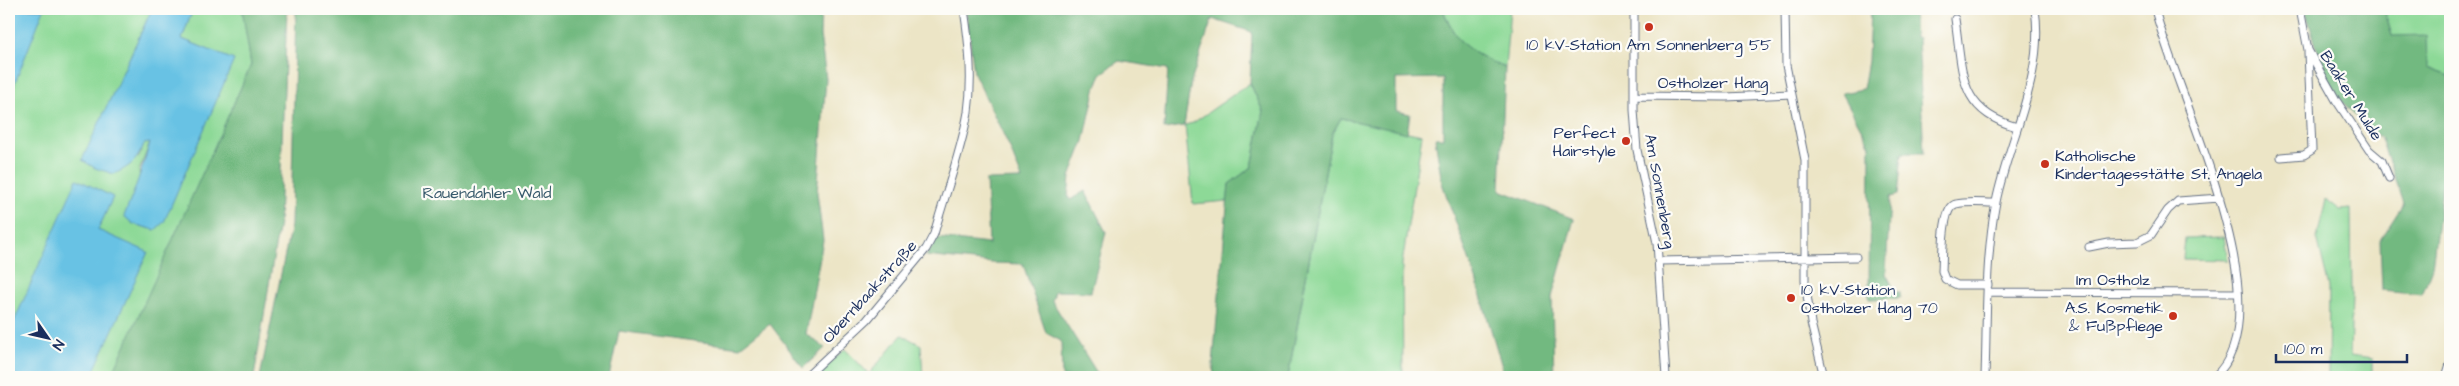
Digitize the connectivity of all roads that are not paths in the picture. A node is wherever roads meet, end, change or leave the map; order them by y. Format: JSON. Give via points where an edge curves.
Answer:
{"nodes":[{"id":1,"x":964,"y":9,"type":"edge"},
{"id":2,"x":1634,"y":9,"type":"edge"},
{"id":3,"x":1785,"y":9,"type":"edge"},
{"id":4,"x":2035,"y":9,"type":"edge"},
{"id":5,"x":2154,"y":9,"type":"edge"},
{"id":6,"x":2300,"y":9,"type":"edge"},
{"id":7,"x":1955,"y":19,"type":"dead end"},
{"id":8,"x":2308,"y":50,"type":"junction"},
{"id":9,"x":1792,"y":94,"type":"junction"},
{"id":10,"x":1634,"y":96,"type":"junction"},
{"id":11,"x":2017,"y":127,"type":"junction"},
{"id":12,"x":2281,"y":157,"type":"dead end"},
{"id":13,"x":2389,"y":178,"type":"dead end"},
{"id":14,"x":2220,"y":198,"type":"junction"},
{"id":15,"x":1996,"y":203,"type":"junction"},
{"id":16,"x":2089,"y":247,"type":"dead end"},
{"id":17,"x":1856,"y":257,"type":"dead end"},
{"id":18,"x":1804,"y":258,"type":"junction"},
{"id":19,"x":1659,"y":262,"type":"junction"},
{"id":20,"x":1988,"y":288,"type":"junction"},
{"id":21,"x":2238,"y":293,"type":"junction"},
{"id":22,"x":2450,"y":364,"type":"edge"},
{"id":23,"x":806,"y":377,"type":"edge"},
{"id":24,"x":1666,"y":377,"type":"edge"},
{"id":25,"x":1824,"y":377,"type":"edge"},
{"id":26,"x":1985,"y":377,"type":"edge"},
{"id":27,"x":2214,"y":377,"type":"edge"},
{"id":28,"x":2446,"y":377,"type":"edge"}],
"edges":[{"from":1,"to":23,"type":"street","name":"Obernbaakstraße","via":[[970,58],[968,112],[934,234],[926,249],[867,320]]},
{"from":2,"to":10,"type":"street","name":"Am Sonnenberg"},
{"from":3,"to":9,"type":"street","name":"Ostholzer Hang","via":[[1786,65]]},
{"from":4,"to":11,"type":"street","via":[[2036,53]]},
{"from":5,"to":14,"type":"street"},
{"from":6,"to":8,"type":"street","name":"Baaker Mulde"},
{"from":7,"to":11,"type":"street","via":[[1971,98],[1986,115]]},
{"from":8,"to":12,"type":"street","name":"Baaker Mulde","via":[[2312,150],[2304,155]]},
{"from":8,"to":13,"type":"street","name":"Baaker Mulde","via":[[2369,150],[2382,161]]},
{"from":9,"to":10,"type":"street","name":"Ostholzer Hang"},
{"from":9,"to":18,"type":"street","name":"Ostholzer Hang","via":[[1805,160]]},
{"from":10,"to":19,"type":"street","name":"Am Sonnenberg","via":[[1637,150]]},
{"from":11,"to":15,"type":"street"},
{"from":14,"to":16,"type":"street","name":"Im Ostholz","via":[[2178,201],[2150,235],[2137,242]]},
{"from":14,"to":21,"type":"street","via":[[2233,251]]},
{"from":15,"to":20,"type":"street"},
{"from":15,"to":20,"type":"street","name":"Im Ostholz","via":[[1956,204],[1950,207],[1946,216],[1942,271],[1945,278],[1957,285]]},
{"from":17,"to":18,"type":"street"},
{"from":18,"to":19,"type":"street"},
{"from":18,"to":25,"type":"street","name":"Ostholzer Hang","via":[[1811,323]]},
{"from":19,"to":24,"type":"street","name":"Am Sonnenberg"},
{"from":20,"to":21,"type":"street","name":"Im Ostholz"},
{"from":20,"to":26,"type":"street"},
{"from":21,"to":27,"type":"street","via":[[2233,349],[2225,366]]},
{"from":22,"to":28,"type":"street"}]}
